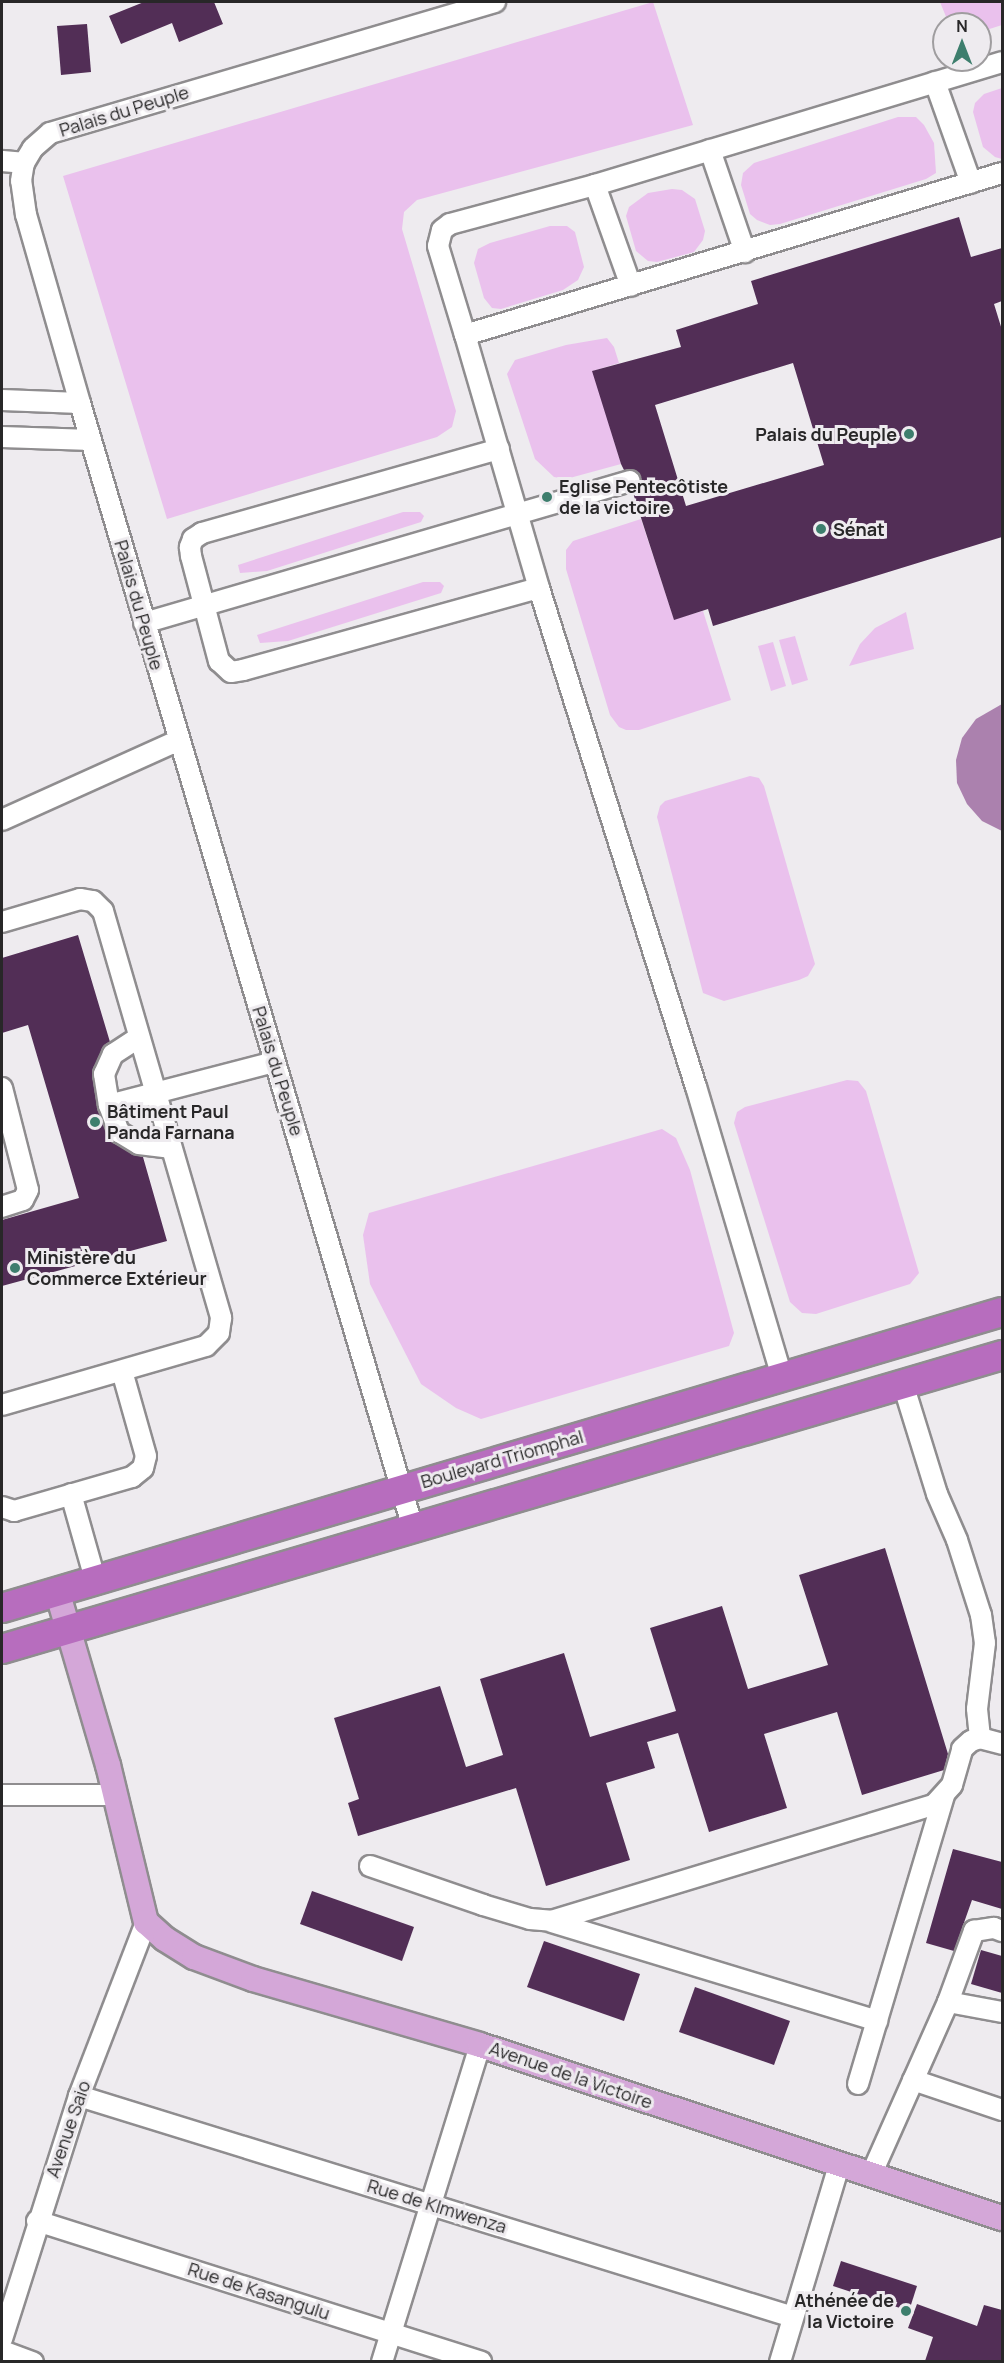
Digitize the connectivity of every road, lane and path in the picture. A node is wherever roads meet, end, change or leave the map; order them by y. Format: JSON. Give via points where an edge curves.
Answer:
{"nodes":[{"id":1,"x":495,"y":2,"type":"edge"},
{"id":2,"x":1002,"y":62,"type":"edge"},
{"id":3,"x":935,"y":82,"type":"junction"},
{"id":4,"x":710,"y":150,"type":"junction"},
{"id":5,"x":2,"y":161,"type":"edge"},
{"id":6,"x":24,"y":163,"type":"junction"},
{"id":7,"x":1002,"y":173,"type":"edge"},
{"id":8,"x":971,"y":183,"type":"junction"},
{"id":9,"x":595,"y":184,"type":"junction"},
{"id":10,"x":745,"y":252,"type":"junction"},
{"id":11,"x":631,"y":286,"type":"junction"},
{"id":12,"x":465,"y":335,"type":"junction"},
{"id":13,"x":2,"y":400,"type":"edge"},
{"id":14,"x":80,"y":403,"type":"junction"},
{"id":15,"x":2,"y":437,"type":"edge"},
{"id":16,"x":91,"y":440,"type":"junction"},
{"id":17,"x":499,"y":449,"type":"junction"},
{"id":18,"x":630,"y":482,"type":"dead end"},
{"id":19,"x":518,"y":514,"type":"junction"},
{"id":20,"x":539,"y":588,"type":"junction"},
{"id":21,"x":205,"y":605,"type":"junction"},
{"id":22,"x":144,"y":623,"type":"junction"},
{"id":23,"x":179,"y":740,"type":"junction"},
{"id":24,"x":2,"y":820,"type":"edge"},
{"id":25,"x":2,"y":922,"type":"edge"},
{"id":26,"x":138,"y":1038,"type":"junction"},
{"id":27,"x":274,"y":1062,"type":"junction"},
{"id":28,"x":2,"y":1088,"type":"edge"},
{"id":29,"x":155,"y":1093,"type":"junction"},
{"id":30,"x":109,"y":1105,"type":"junction"},
{"id":31,"x":170,"y":1148,"type":"junction"},
{"id":32,"x":2,"y":1207,"type":"edge"},
{"id":33,"x":1002,"y":1312,"type":"edge"},
{"id":34,"x":1002,"y":1354,"type":"edge"},
{"id":35,"x":122,"y":1371,"type":"junction"},
{"id":36,"x":782,"y":1377,"type":"junction"},
{"id":37,"x":903,"y":1384,"type":"junction"},
{"id":38,"x":2,"y":1405,"type":"edge"},
{"id":39,"x":400,"y":1489,"type":"junction"},
{"id":40,"x":71,"y":1494,"type":"junction"},
{"id":41,"x":2,"y":1507,"type":"edge"},
{"id":42,"x":413,"y":1528,"type":"junction"},
{"id":43,"x":95,"y":1579,"type":"junction"},
{"id":44,"x":57,"y":1591,"type":"junction"},
{"id":45,"x":2,"y":1608,"type":"edge"},
{"id":46,"x":69,"y":1630,"type":"junction"},
{"id":47,"x":2,"y":1649,"type":"edge"},
{"id":48,"x":980,"y":1738,"type":"junction"},
{"id":49,"x":1002,"y":1743,"type":"edge"},
{"id":50,"x":2,"y":1795,"type":"edge"},
{"id":51,"x":116,"y":1795,"type":"junction"},
{"id":52,"x":944,"y":1797,"type":"junction"},
{"id":53,"x":370,"y":1866,"type":"dead end"},
{"id":54,"x":146,"y":1922,"type":"junction"},
{"id":55,"x":551,"y":1922,"type":"junction"},
{"id":56,"x":1002,"y":1931,"type":"edge"},
{"id":57,"x":948,"y":2002,"type":"junction"},
{"id":58,"x":1002,"y":2012,"type":"edge"},
{"id":59,"x":877,"y":2021,"type":"junction"},
{"id":60,"x":480,"y":2044,"type":"junction"},
{"id":61,"x":913,"y":2080,"type":"junction"},
{"id":62,"x":858,"y":2084,"type":"dead end"},
{"id":63,"x":79,"y":2096,"type":"junction"},
{"id":64,"x":1002,"y":2110,"type":"edge"},
{"id":65,"x":838,"y":2165,"type":"junction"},
{"id":66,"x":871,"y":2175,"type":"junction"},
{"id":67,"x":431,"y":2204,"type":"junction"},
{"id":68,"x":1002,"y":2218,"type":"edge"},
{"id":69,"x":37,"y":2221,"type":"junction"},
{"id":70,"x":794,"y":2317,"type":"junction"},
{"id":71,"x":391,"y":2332,"type":"junction"},
{"id":72,"x":2,"y":2339,"type":"edge"},
{"id":73,"x":2,"y":2351,"type":"edge"},
{"id":74,"x":33,"y":2361,"type":"edge"},
{"id":75,"x":382,"y":2361,"type":"edge"},
{"id":76,"x":481,"y":2361,"type":"edge"},
{"id":77,"x":780,"y":2361,"type":"edge"}],
"edges":[{"from":1,"to":6,"type":"street","name":"Palais du Peuple","via":[[50,133],[33,148]]},
{"from":2,"to":3,"type":"street"},
{"from":3,"to":4,"type":"street"},
{"from":3,"to":8,"type":"street"},
{"from":4,"to":9,"type":"street"},
{"from":4,"to":10,"type":"street"},
{"from":5,"to":6,"type":"street"},
{"from":6,"to":14,"type":"street","name":"Palais du Peuple","via":[[22,198]]},
{"from":7,"to":8,"type":"street"},
{"from":8,"to":10,"type":"street"},
{"from":9,"to":11,"type":"street"},
{"from":9,"to":12,"type":"street","via":[[450,224],[442,230],[438,246]]},
{"from":10,"to":11,"type":"street"},
{"from":11,"to":12,"type":"street"},
{"from":12,"to":17,"type":"street"},
{"from":13,"to":14,"type":"street"},
{"from":14,"to":16,"type":"street","name":"Palais du Peuple"},
{"from":15,"to":16,"type":"street"},
{"from":16,"to":22,"type":"street","name":"Palais du Peuple"},
{"from":17,"to":19,"type":"street"},
{"from":17,"to":21,"type":"street","via":[[202,533],[190,547]]},
{"from":18,"to":19,"type":"street"},
{"from":19,"to":20,"type":"street"},
{"from":19,"to":21,"type":"street"},
{"from":20,"to":21,"type":"street","via":[[231,672],[219,661]]},
{"from":20,"to":36,"type":"street","via":[[696,1087]]},
{"from":21,"to":22,"type":"street"},
{"from":22,"to":23,"type":"street","name":"Palais du Peuple"},
{"from":23,"to":24,"type":"street"},
{"from":23,"to":27,"type":"street","name":"Palais du Peuple"},
{"from":25,"to":26,"type":"street","via":[[80,899],[93,901],[103,911]]},
{"from":26,"to":29,"type":"street"},
{"from":26,"to":30,"type":"street","via":[[113,1054],[104,1074]]},
{"from":27,"to":29,"type":"street"},
{"from":27,"to":39,"type":"street","name":"Palais du Peuple"},
{"from":28,"to":32,"type":"street","via":[[28,1190],[23,1200]]},
{"from":29,"to":30,"type":"street"},
{"from":29,"to":31,"type":"street"},
{"from":30,"to":31,"type":"street","via":[[119,1132],[139,1144]]},
{"from":31,"to":35,"type":"street","via":[[221,1318],[219,1333],[206,1346]]},
{"from":33,"to":36,"type":"highway","name":"Boulevard Triomphal"},
{"from":34,"to":37,"type":"highway"},
{"from":35,"to":38,"type":"street"},
{"from":35,"to":40,"type":"street","via":[[146,1456],[143,1468],[132,1477]]},
{"from":36,"to":39,"type":"highway","name":"Boulevard Triomphal"},
{"from":37,"to":42,"type":"highway"},
{"from":37,"to":48,"type":"street","via":[[981,1615],[985,1643],[977,1709]]},
{"from":39,"to":42,"type":"street","name":"Palais du Peuple"},
{"from":39,"to":43,"type":"highway","name":"Boulevard Triomphal"},
{"from":40,"to":41,"type":"street","via":[[14,1510]]},
{"from":40,"to":43,"type":"street"},
{"from":42,"to":46,"type":"highway"},
{"from":43,"to":44,"type":"highway","name":"Boulevard Triomphal"},
{"from":44,"to":45,"type":"highway","name":"Boulevard Triomphal"},
{"from":44,"to":46,"type":"main road"},
{"from":46,"to":47,"type":"highway"},
{"from":46,"to":51,"type":"main road"},
{"from":48,"to":49,"type":"street"},
{"from":48,"to":52,"type":"street","via":[[962,1749],[955,1779]]},
{"from":50,"to":51,"type":"street"},
{"from":51,"to":54,"type":"main road"},
{"from":52,"to":55,"type":"street","via":[[934,1805],[906,1814]]},
{"from":52,"to":59,"type":"street"},
{"from":53,"to":55,"type":"street","via":[[483,1905]]},
{"from":54,"to":60,"type":"main road","name":"Avenue de la Victoire","via":[[194,1957],[224,1969]]},
{"from":54,"to":63,"type":"street","name":"Avenue Saio"},
{"from":55,"to":59,"type":"street"},
{"from":56,"to":57,"type":"street","via":[[974,1931]]},
{"from":57,"to":58,"type":"street"},
{"from":57,"to":61,"type":"street"},
{"from":59,"to":62,"type":"street"},
{"from":60,"to":65,"type":"main road","name":"Avenue de la Victoire"},
{"from":60,"to":67,"type":"street"},
{"from":61,"to":64,"type":"street"},
{"from":61,"to":66,"type":"street"},
{"from":63,"to":67,"type":"street","name":"Rue de KImwenza"},
{"from":63,"to":69,"type":"street","name":"Avenue Saio"},
{"from":65,"to":66,"type":"main road","name":"Avenue de la Victoire"},
{"from":65,"to":70,"type":"street"},
{"from":66,"to":68,"type":"main road","name":"Avenue de la Victoire"},
{"from":67,"to":70,"type":"street","name":"Rue de KImwenza"},
{"from":67,"to":71,"type":"street"},
{"from":69,"to":71,"type":"street","name":"Rue de Kasangulu"},
{"from":69,"to":72,"type":"street","name":"Avenue Saio"},
{"from":70,"to":77,"type":"street"},
{"from":71,"to":75,"type":"street"},
{"from":71,"to":76,"type":"street","name":"Rue de Kasangulu"},
{"from":73,"to":74,"type":"street"}]}
